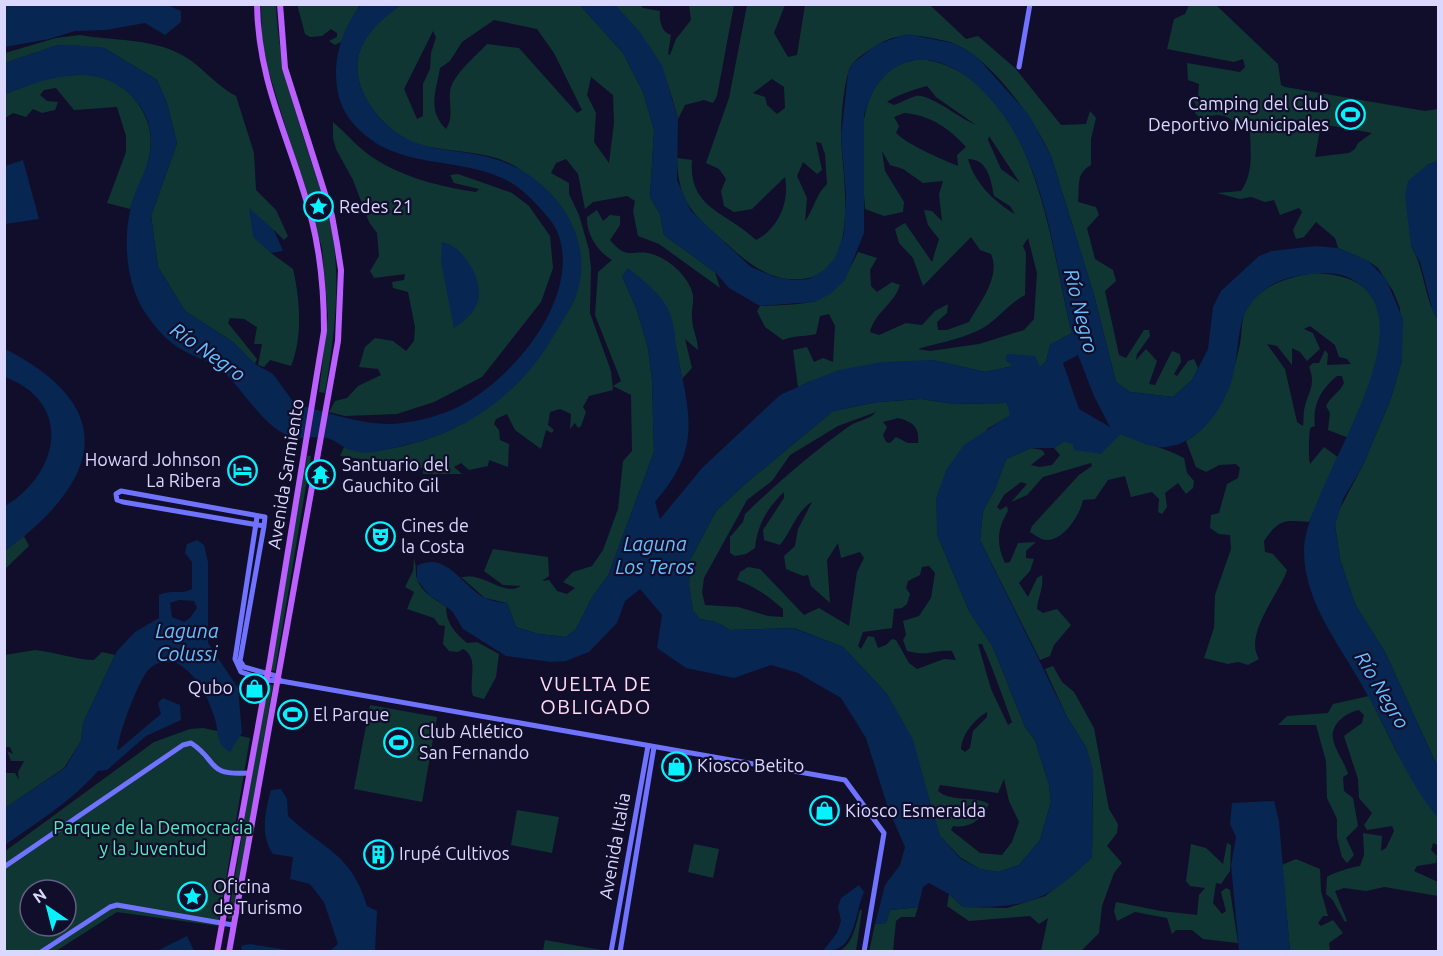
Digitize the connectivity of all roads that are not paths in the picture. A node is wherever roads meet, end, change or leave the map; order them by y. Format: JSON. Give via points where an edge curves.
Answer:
{"nodes":[{"id":1,"x":257,"y":4,"type":"edge"},
{"id":2,"x":280,"y":4,"type":"edge"},
{"id":3,"x":1030,"y":4,"type":"edge"},
{"id":4,"x":1019,"y":67,"type":"dead end"},
{"id":5,"x":181,"y":503,"type":"junction"},
{"id":6,"x":192,"y":506,"type":"junction"},
{"id":7,"x":178,"y":513,"type":"junction"},
{"id":8,"x":191,"y":515,"type":"junction"},
{"id":9,"x":257,"y":517,"type":"junction"},
{"id":10,"x":256,"y":525,"type":"junction"},
{"id":11,"x":264,"y":526,"type":"junction"},
{"id":12,"x":250,"y":591,"type":"junction"},
{"id":13,"x":266,"y":677,"type":"junction"},
{"id":14,"x":277,"y":680,"type":"junction"},
{"id":15,"x":651,"y":747,"type":"junction"},
{"id":16,"x":249,"y":773,"type":"junction"},
{"id":17,"x":4,"y":867,"type":"edge"},
{"id":18,"x":222,"y":923,"type":"junction"},
{"id":19,"x":233,"y":925,"type":"junction"},
{"id":20,"x":41,"y":951,"type":"edge"},
{"id":21,"x":218,"y":951,"type":"edge"},
{"id":22,"x":229,"y":951,"type":"edge"},
{"id":23,"x":611,"y":951,"type":"edge"},
{"id":24,"x":620,"y":951,"type":"edge"},
{"id":25,"x":864,"y":951,"type":"edge"}],
"edges":[{"from":1,"to":13,"type":"main road","name":"Avenida Sarmiento","via":[[264,73],[312,220],[324,331]]},
{"from":2,"to":14,"type":"main road","name":"Avenida Sarmiento","via":[[285,68],[332,216],[340,270],[338,341]]},
{"from":3,"to":4,"type":"street"},
{"from":5,"to":6,"type":"street"},
{"from":5,"to":7,"type":"street"},
{"from":5,"to":7,"type":"street","via":[[121,491],[116,494],[117,500],[123,502]]},
{"from":6,"to":8,"type":"street"},
{"from":6,"to":9,"type":"street"},
{"from":7,"to":8,"type":"street"},
{"from":8,"to":10,"type":"street"},
{"from":9,"to":10,"type":"street"},
{"from":9,"to":11,"type":"street","via":[[265,517]]},
{"from":10,"to":11,"type":"street"},
{"from":10,"to":12,"type":"street"},
{"from":11,"to":12,"type":"street"},
{"from":12,"to":13,"type":"street","via":[[236,666],[244,675]]},
{"from":13,"to":14,"type":"street"},
{"from":13,"to":16,"type":"main road","name":"Avenida Sarmiento"},
{"from":14,"to":15,"type":"street"},
{"from":14,"to":19,"type":"main road","name":"Avenida Sarmiento"},
{"from":15,"to":23,"type":"street","name":"Avenida Italia"},
{"from":15,"to":24,"type":"street","name":"Avenida Italia"},
{"from":15,"to":25,"type":"street","via":[[845,780],[884,833]]},
{"from":16,"to":17,"type":"street","via":[[231,774],[215,769],[199,748],[191,743],[183,745]]},
{"from":16,"to":18,"type":"main road","name":"Avenida Sarmiento"},
{"from":18,"to":19,"type":"street"},
{"from":18,"to":20,"type":"street","via":[[117,905]]},
{"from":18,"to":21,"type":"main road","name":"Avenida Sarmiento"},
{"from":19,"to":22,"type":"main road","name":"Avenida Sarmiento"}]}
